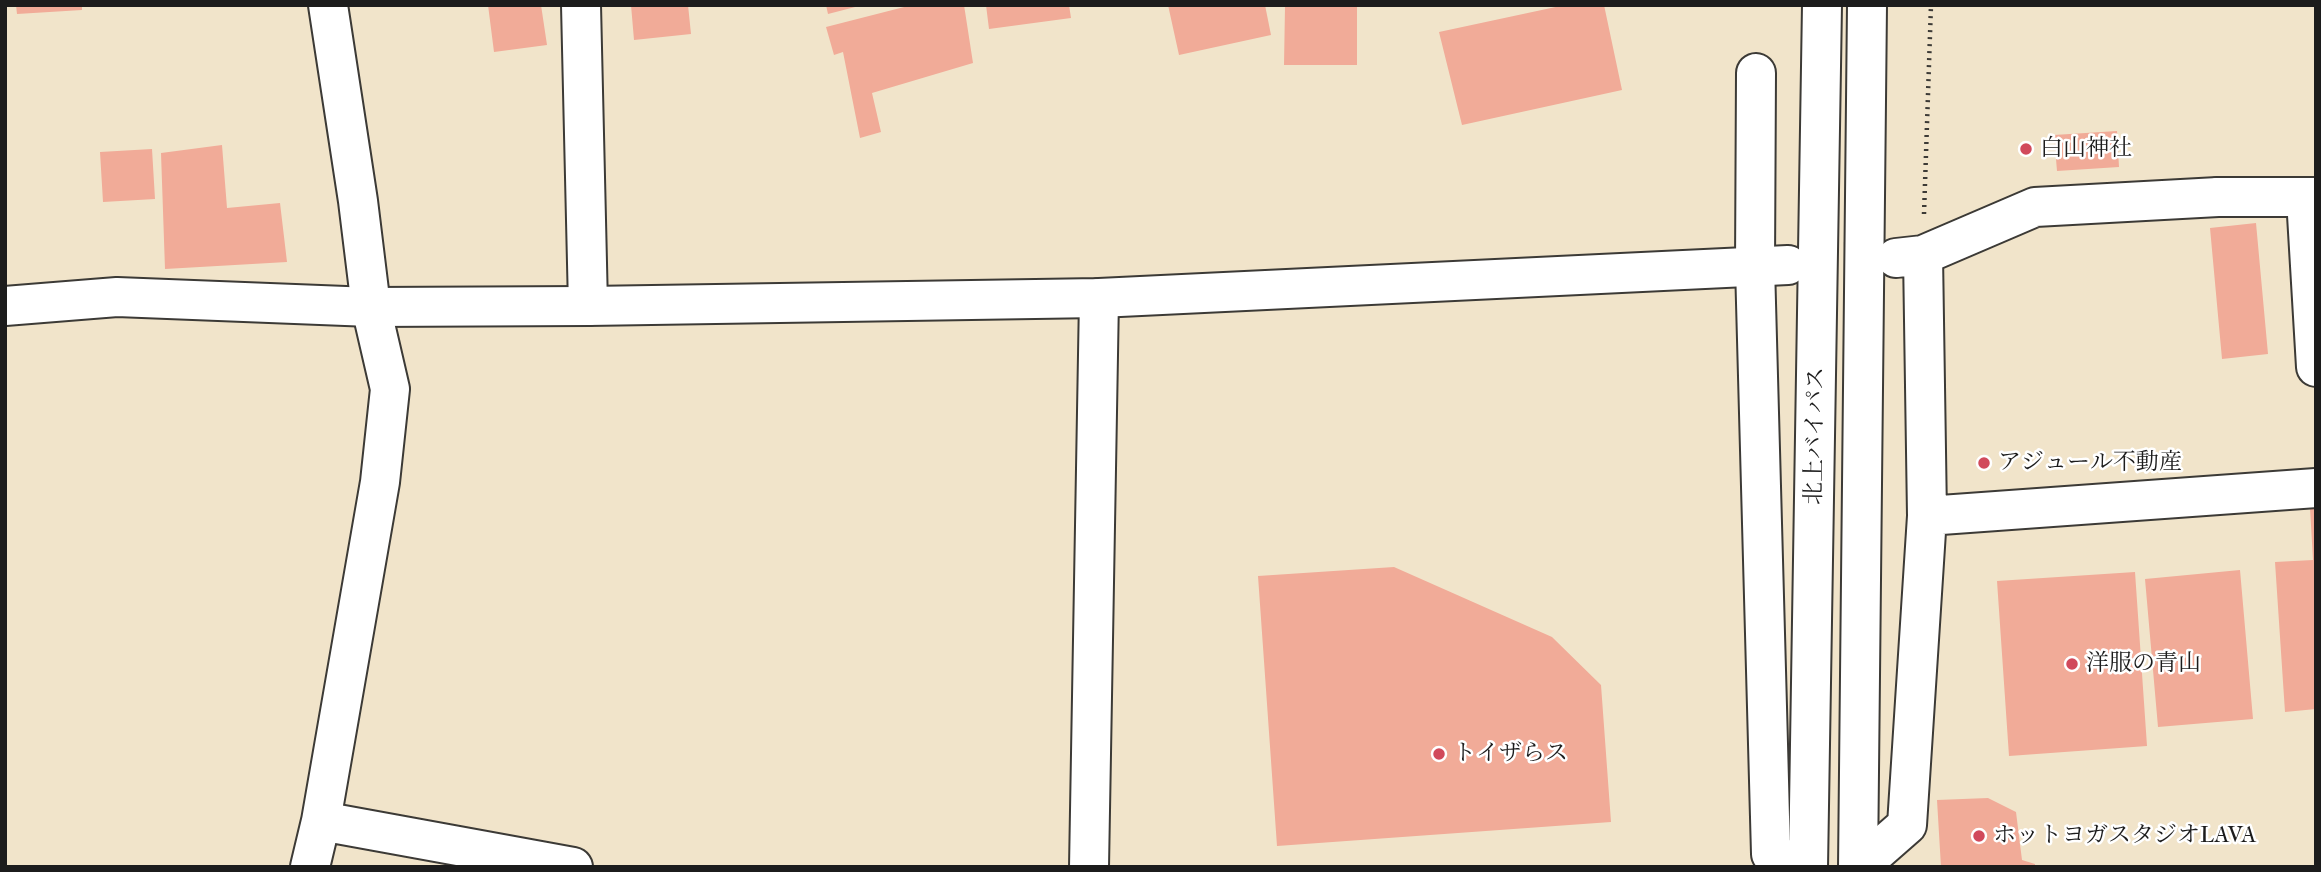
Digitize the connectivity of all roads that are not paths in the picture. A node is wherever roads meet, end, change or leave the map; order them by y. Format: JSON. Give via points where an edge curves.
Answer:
{"nodes":[{"id":1,"x":328,"y":5,"type":"edge"},
{"id":2,"x":581,"y":5,"type":"edge"},
{"id":3,"x":1822,"y":5,"type":"edge"},
{"id":4,"x":1867,"y":5,"type":"edge"},
{"id":5,"x":1756,"y":73,"type":"dead end"},
{"id":6,"x":2311,"y":197,"type":"edge"},
{"id":7,"x":1772,"y":266,"type":"junction"},
{"id":8,"x":1099,"y":298,"type":"junction"},
{"id":9,"x":5,"y":306,"type":"edge"},
{"id":10,"x":588,"y":306,"type":"junction"},
{"id":11,"x":371,"y":307,"type":"junction"},
{"id":12,"x":2316,"y":367,"type":"edge"},
{"id":13,"x":2316,"y":488,"type":"edge"},
{"id":14,"x":1927,"y":516,"type":"junction"},
{"id":15,"x":321,"y":821,"type":"junction"},
{"id":16,"x":1808,"y":866,"type":"edge"},
{"id":17,"x":310,"y":867,"type":"edge"},
{"id":18,"x":573,"y":867,"type":"edge"},
{"id":19,"x":1089,"y":867,"type":"edge"},
{"id":20,"x":1859,"y":867,"type":"edge"}],
"edges":[{"from":1,"to":11,"type":"main road"},
{"from":2,"to":10,"type":"main road"},
{"from":3,"to":16,"type":"main road","name":"北上バイパス"},
{"from":4,"to":20,"type":"main road","name":"北上バイパス"},
{"from":5,"to":7,"type":"main road"},
{"from":6,"to":12,"type":"main road"},
{"from":6,"to":14,"type":"main road","via":[[2035,207],[1910,256]]},
{"from":7,"to":8,"type":"main road"},
{"from":7,"to":16,"type":"main road","via":[[1771,855]]},
{"from":8,"to":10,"type":"main road"},
{"from":8,"to":19,"type":"main road"},
{"from":9,"to":11,"type":"main road","via":[[117,297]]},
{"from":10,"to":11,"type":"main road"},
{"from":11,"to":15,"type":"main road","via":[[390,389],[380,482]]},
{"from":13,"to":14,"type":"main road"},
{"from":14,"to":20,"type":"main road","via":[[1908,825]]},
{"from":15,"to":17,"type":"main road"},
{"from":15,"to":18,"type":"main road"}]}
